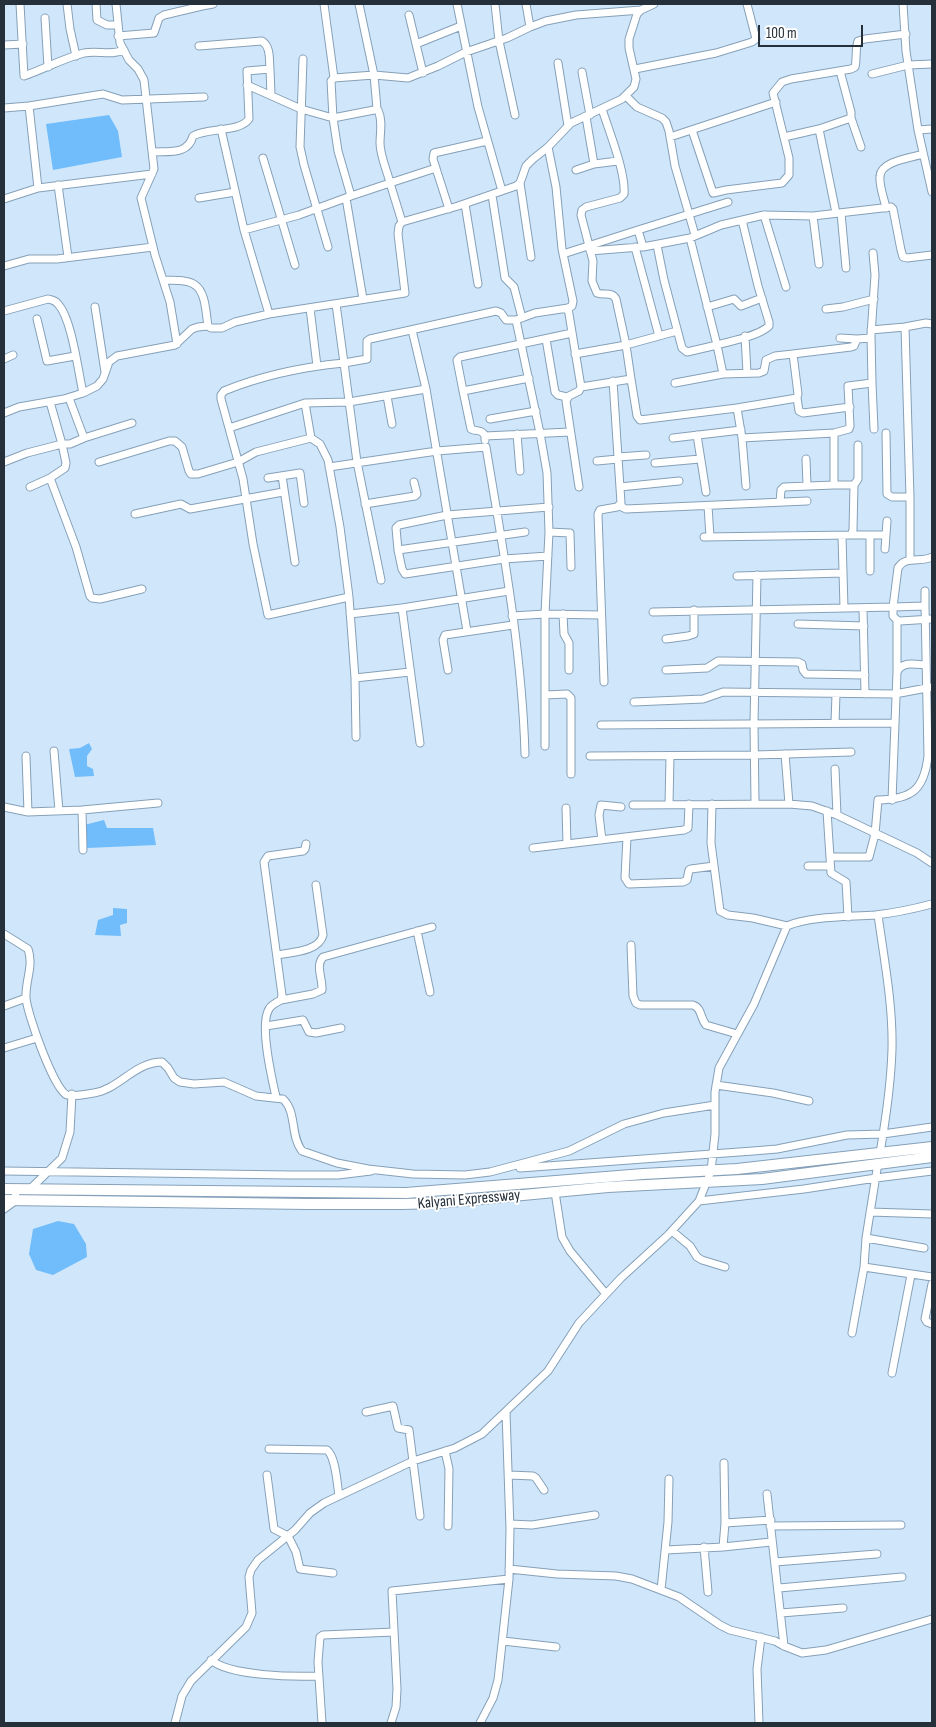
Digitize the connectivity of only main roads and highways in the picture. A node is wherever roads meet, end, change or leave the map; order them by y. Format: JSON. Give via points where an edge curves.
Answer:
{"nodes":[{"id":1,"x":932,"y":1147,"type":"edge"},
{"id":2,"x":932,"y":1157,"type":"edge"},
{"id":3,"x":4,"y":1189,"type":"edge"},
{"id":4,"x":4,"y":1200,"type":"edge"}],
"edges":[{"from":1,"to":3,"type":"highway","name":"Kalyani Expressway","via":[[880,1150],[712,1171],[406,1193]]},
{"from":2,"to":4,"type":"highway","name":"Kalyani Expressway","via":[[762,1179],[608,1187],[447,1202]]}]}
